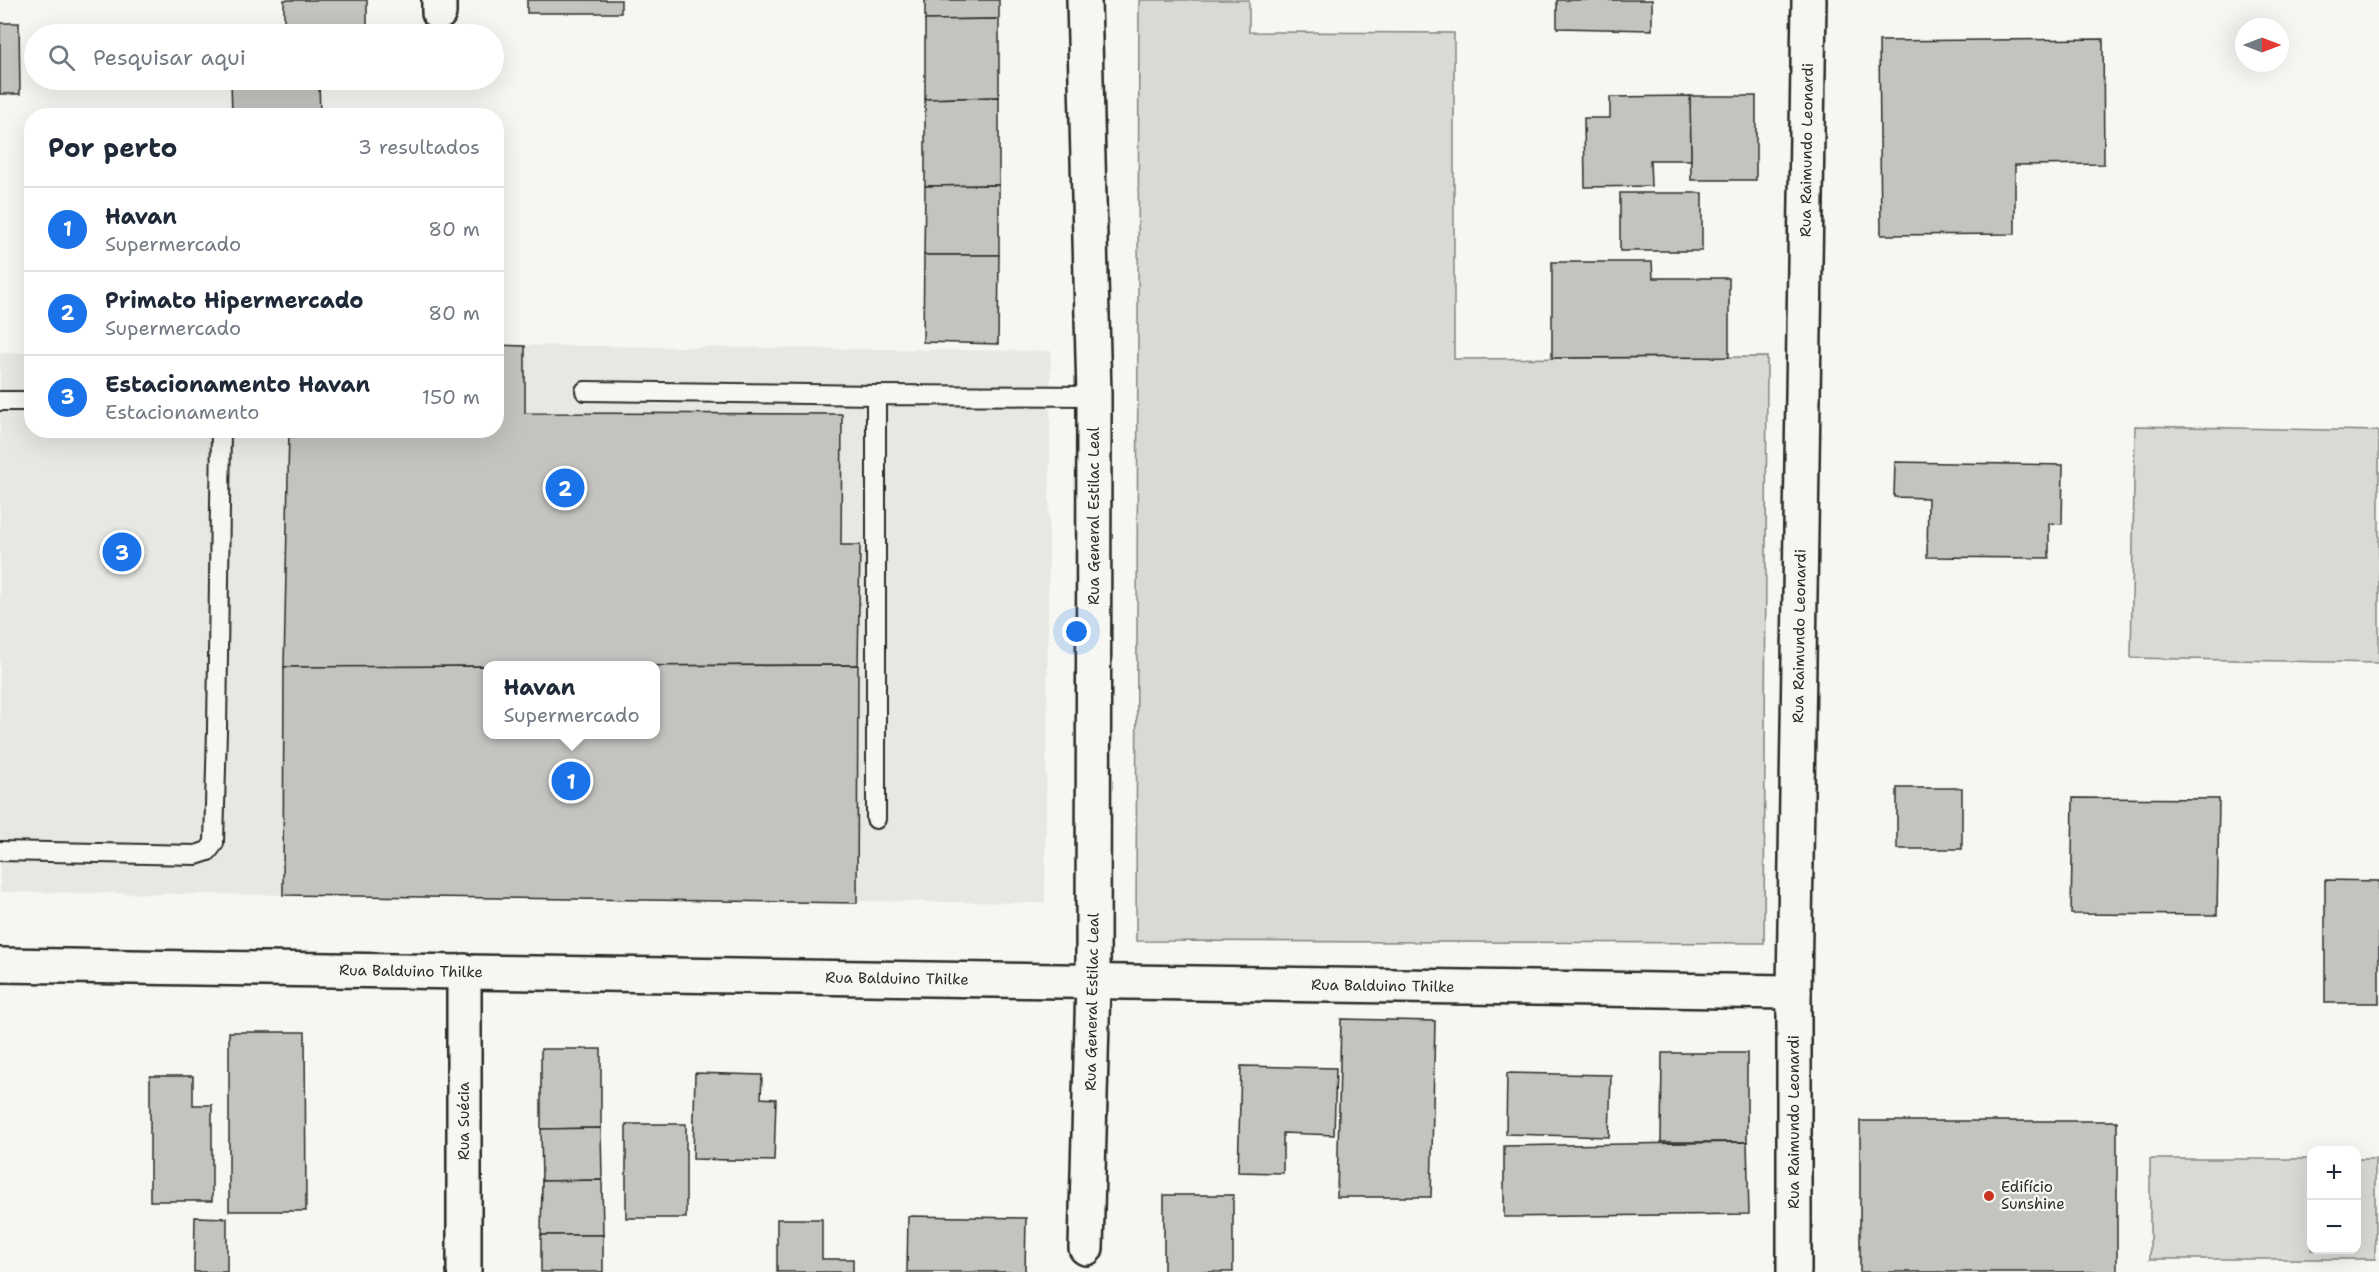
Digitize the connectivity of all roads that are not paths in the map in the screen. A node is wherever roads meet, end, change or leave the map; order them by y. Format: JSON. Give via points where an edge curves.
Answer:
{"nodes":[{"id":1,"x":1084,"y":0,"type":"edge"},
{"id":2,"x":1809,"y":0,"type":"edge"},
{"id":3,"x":585,"y":391,"type":"dead end"},
{"id":4,"x":876,"y":395,"type":"junction"},
{"id":5,"x":1094,"y":396,"type":"junction"},
{"id":6,"x":0,"y":401,"type":"edge"},
{"id":7,"x":24,"y":401,"type":"edge"},
{"id":8,"x":221,"y":438,"type":"edge"},
{"id":9,"x":876,"y":819,"type":"dead end"},
{"id":10,"x":0,"y":852,"type":"edge"},
{"id":11,"x":0,"y":966,"type":"edge"},
{"id":12,"x":464,"y":971,"type":"junction"},
{"id":13,"x":1094,"y":982,"type":"junction"},
{"id":14,"x":1794,"y":992,"type":"junction"},
{"id":15,"x":1086,"y":1248,"type":"dead end"},
{"id":16,"x":465,"y":1271,"type":"edge"},
{"id":17,"x":1794,"y":1272,"type":"edge"}],
"edges":[{"from":1,"to":5,"type":"street","name":"Rua General Estilac Leal"},
{"from":2,"to":14,"type":"street","name":"Rua Raimundo Leonardi"},
{"from":3,"to":4,"type":"lane"},
{"from":4,"to":5,"type":"lane"},
{"from":4,"to":9,"type":"lane"},
{"from":5,"to":13,"type":"street","name":"Rua General Estilac Leal"},
{"from":6,"to":7,"type":"lane"},
{"from":8,"to":10,"type":"lane","via":[[214,843],[208,851],[196,855]]},
{"from":11,"to":12,"type":"street","name":"Rua Balduino Thilke"},
{"from":12,"to":13,"type":"street","name":"Rua Balduino Thilke"},
{"from":12,"to":16,"type":"street","name":"Rua Suécia"},
{"from":13,"to":14,"type":"street","name":"Rua Balduino Thilke"},
{"from":13,"to":15,"type":"street","name":"Rua General Estilac Leal"},
{"from":14,"to":17,"type":"street","name":"Rua Raimundo Leonardi"}]}
